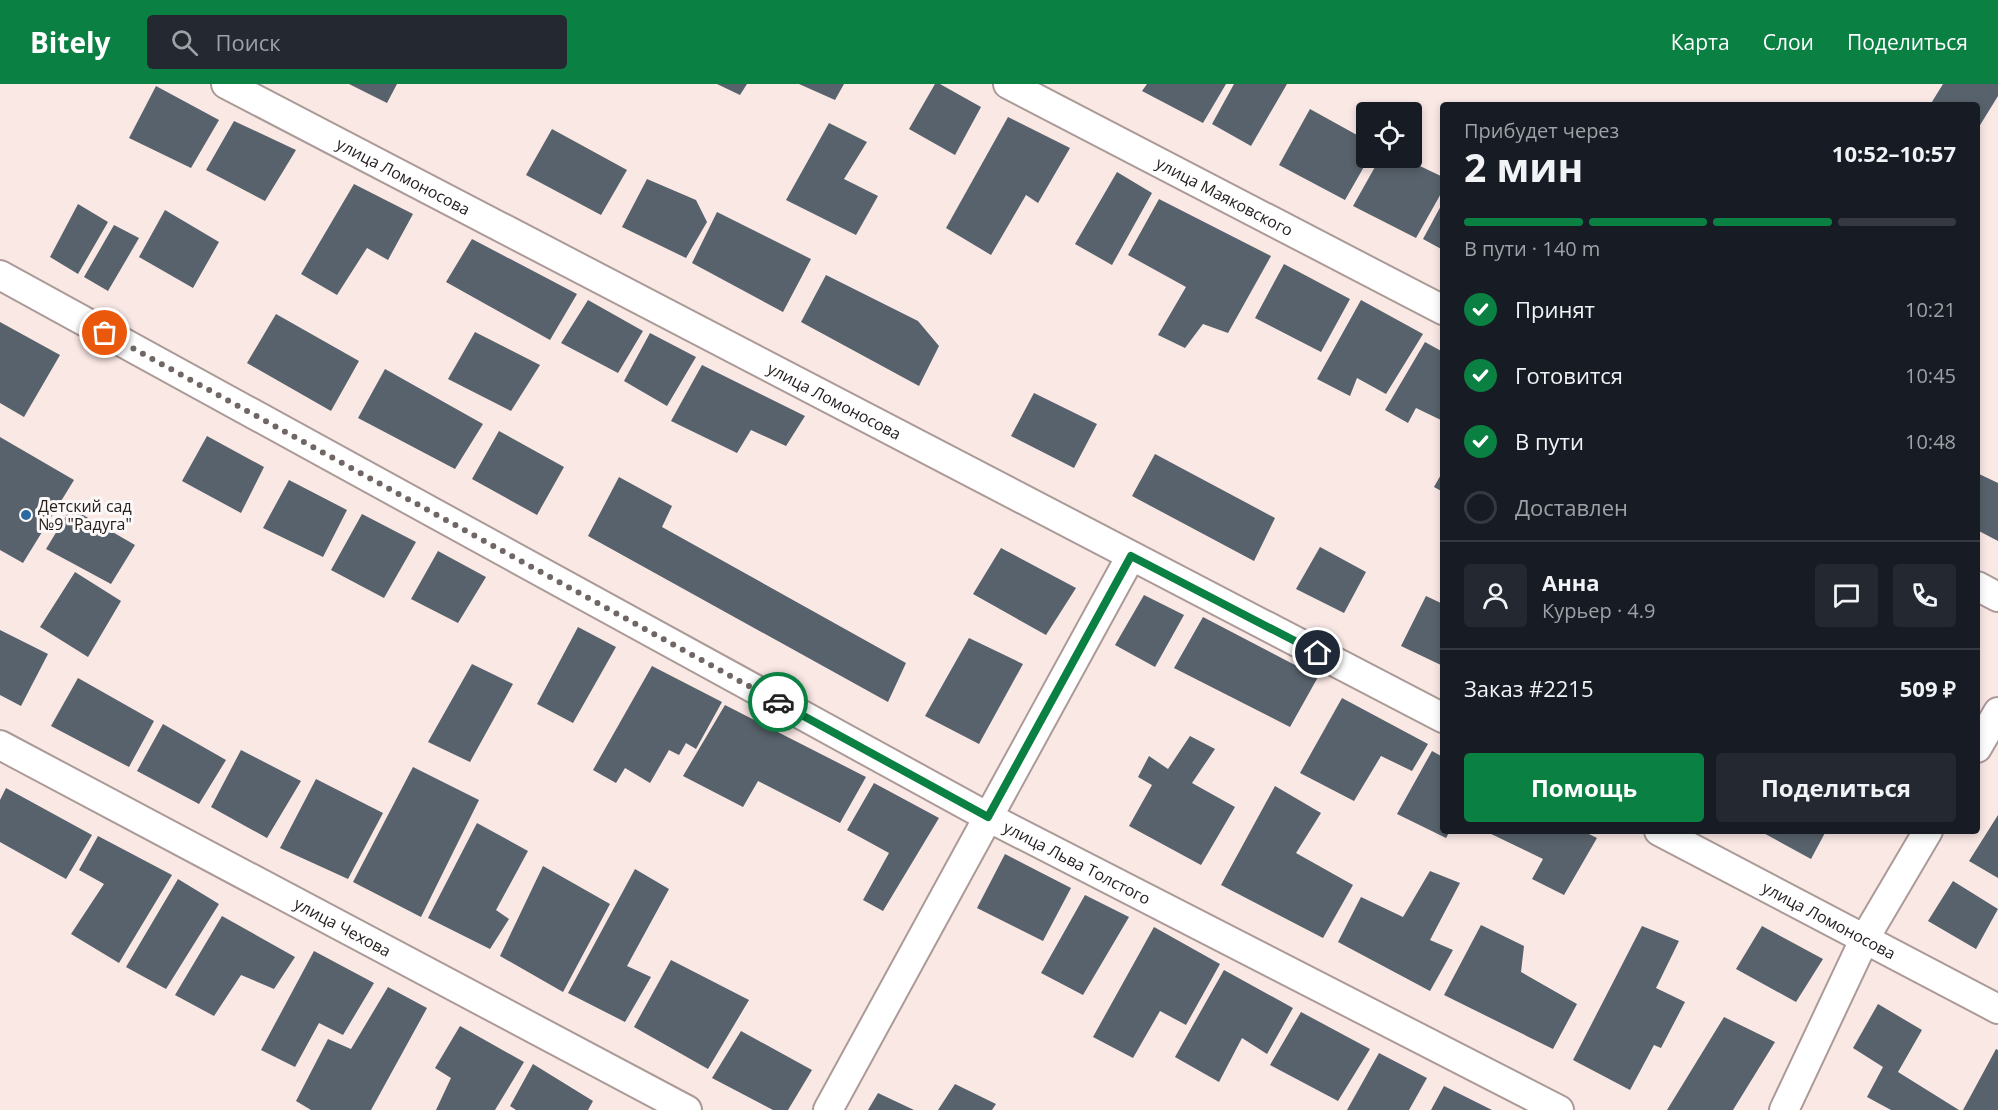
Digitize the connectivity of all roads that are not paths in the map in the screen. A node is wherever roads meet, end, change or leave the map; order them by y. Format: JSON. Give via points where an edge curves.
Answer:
{"nodes":[{"id":1,"x":226,"y":84,"type":"edge"},
{"id":2,"x":1008,"y":84,"type":"edge"},
{"id":3,"x":0,"y":275,"type":"edge"},
{"id":4,"x":1440,"y":308,"type":"edge"},
{"id":5,"x":1131,"y":556,"type":"junction"},
{"id":6,"x":1980,"y":588,"type":"edge"},
{"id":7,"x":1998,"y":597,"type":"edge"},
{"id":8,"x":1998,"y":712,"type":"edge"},
{"id":9,"x":1440,"y":716,"type":"edge"},
{"id":10,"x":1980,"y":743,"type":"edge"},
{"id":11,"x":0,"y":745,"type":"edge"},
{"id":12,"x":988,"y":817,"type":"junction"},
{"id":13,"x":1665,"y":834,"type":"edge"},
{"id":14,"x":1926,"y":834,"type":"edge"},
{"id":15,"x":1865,"y":938,"type":"junction"},
{"id":16,"x":1998,"y":1009,"type":"edge"},
{"id":17,"x":687,"y":1110,"type":"edge"},
{"id":18,"x":828,"y":1110,"type":"edge"},
{"id":19,"x":1559,"y":1110,"type":"edge"},
{"id":20,"x":1784,"y":1110,"type":"edge"}],
"edges":[{"from":1,"to":5,"type":"street","name":"улица Ломоносова"},
{"from":2,"to":4,"type":"street","name":"улица Маяковского"},
{"from":3,"to":12,"type":"street","name":"улица Льва Толстого"},
{"from":5,"to":9,"type":"street","name":"улица Ломоносова"},
{"from":5,"to":12,"type":"street"},
{"from":6,"to":7,"type":"street"},
{"from":8,"to":10,"type":"street"},
{"from":11,"to":17,"type":"street","name":"улица Чехова"},
{"from":12,"to":18,"type":"street"},
{"from":12,"to":19,"type":"street","name":"улица Льва Толстого"},
{"from":13,"to":15,"type":"street","name":"улица Ломоносова"},
{"from":14,"to":15,"type":"street"},
{"from":15,"to":16,"type":"street","name":"улица Ломоносова"},
{"from":15,"to":20,"type":"street"}]}
